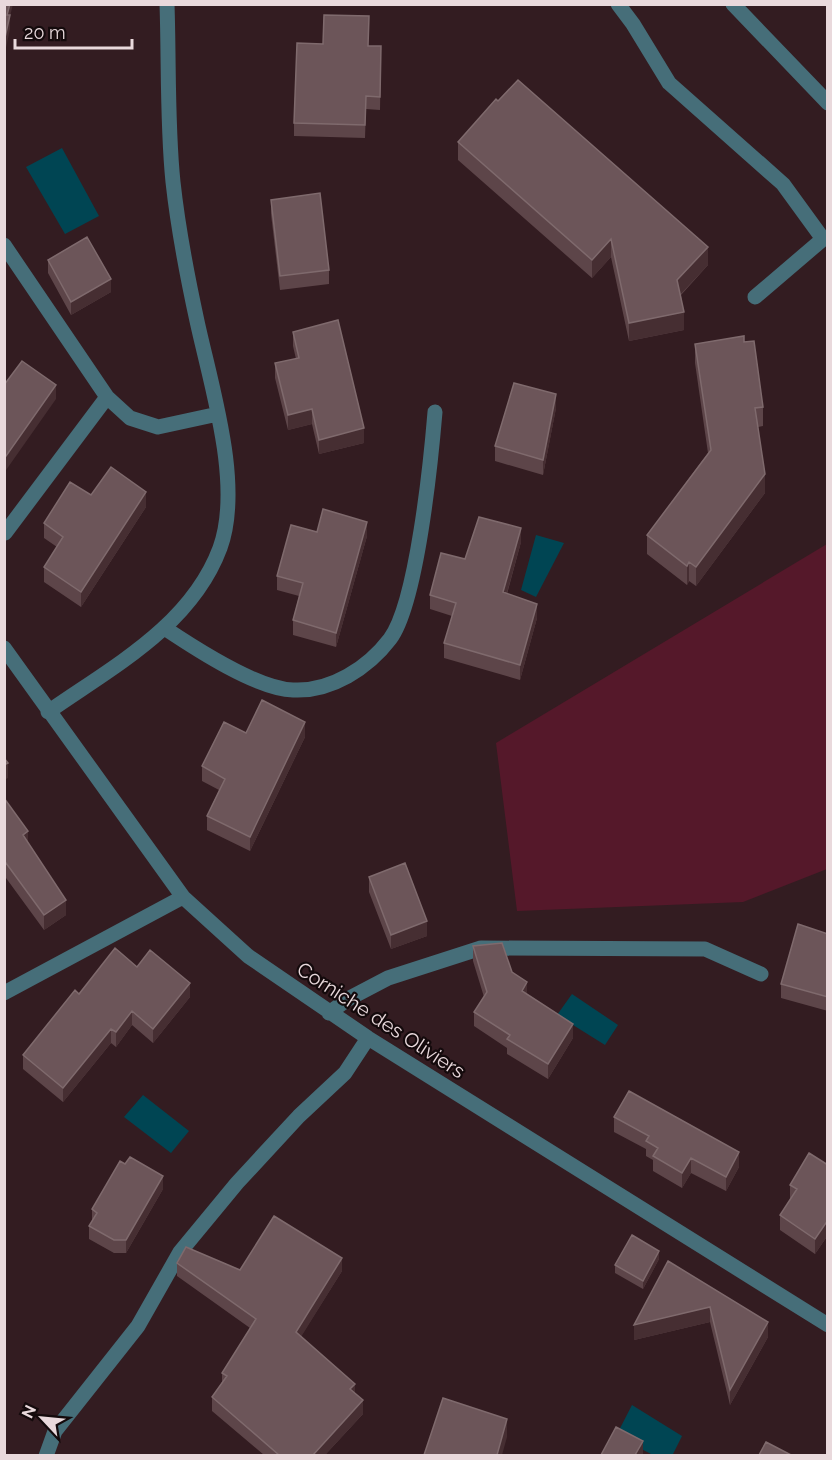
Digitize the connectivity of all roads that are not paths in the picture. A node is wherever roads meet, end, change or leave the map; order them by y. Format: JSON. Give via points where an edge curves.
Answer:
{"nodes":[{"id":1,"x":167,"y":4,"type":"edge"},
{"id":2,"x":618,"y":4,"type":"edge"},
{"id":3,"x":733,"y":4,"type":"edge"},
{"id":4,"x":828,"y":102,"type":"edge"},
{"id":5,"x":4,"y":245,"type":"edge"},
{"id":6,"x":755,"y":297,"type":"dead end"},
{"id":7,"x":107,"y":397,"type":"junction"},
{"id":8,"x":435,"y":412,"type":"dead end"},
{"id":9,"x":218,"y":414,"type":"junction"},
{"id":10,"x":5,"y":533,"type":"edge"},
{"id":11,"x":166,"y":629,"type":"junction"},
{"id":12,"x":4,"y":648,"type":"edge"},
{"id":13,"x":48,"y":712,"type":"junction"},
{"id":14,"x":183,"y":897,"type":"junction"},
{"id":15,"x":762,"y":974,"type":"dead end"},
{"id":16,"x":4,"y":993,"type":"edge"},
{"id":17,"x":329,"y":1013,"type":"junction"},
{"id":18,"x":368,"y":1038,"type":"junction"},
{"id":19,"x":828,"y":1325,"type":"edge"},
{"id":20,"x":46,"y":1455,"type":"edge"}],
"edges":[{"from":1,"to":9,"type":"street","via":[[173,181],[189,284]]},
{"from":2,"to":6,"type":"street","via":[[669,83],[783,184],[823,239]]},
{"from":3,"to":4,"type":"street"},
{"from":5,"to":7,"type":"street"},
{"from":7,"to":9,"type":"street","via":[[130,418],[158,427]]},
{"from":7,"to":10,"type":"street"},
{"from":8,"to":11,"type":"street","via":[[408,596],[391,638],[361,667],[344,680],[292,690],[247,676]]},
{"from":9,"to":11,"type":"street","via":[[230,498],[220,548],[196,592]]},
{"from":11,"to":13,"type":"street"},
{"from":12,"to":13,"type":"street","name":"Corniche des Oliviers"},
{"from":13,"to":14,"type":"street","name":"Corniche des Oliviers"},
{"from":14,"to":16,"type":"street"},
{"from":14,"to":17,"type":"street","name":"Corniche des Oliviers","via":[[248,956]]},
{"from":15,"to":17,"type":"street","via":[[705,949],[481,948],[388,978]]},
{"from":17,"to":18,"type":"street","name":"Corniche des Oliviers"},
{"from":18,"to":19,"type":"street","name":"Corniche des Oliviers"},
{"from":18,"to":20,"type":"street","via":[[345,1073],[237,1183],[180,1252],[138,1326],[55,1431]]}]}
